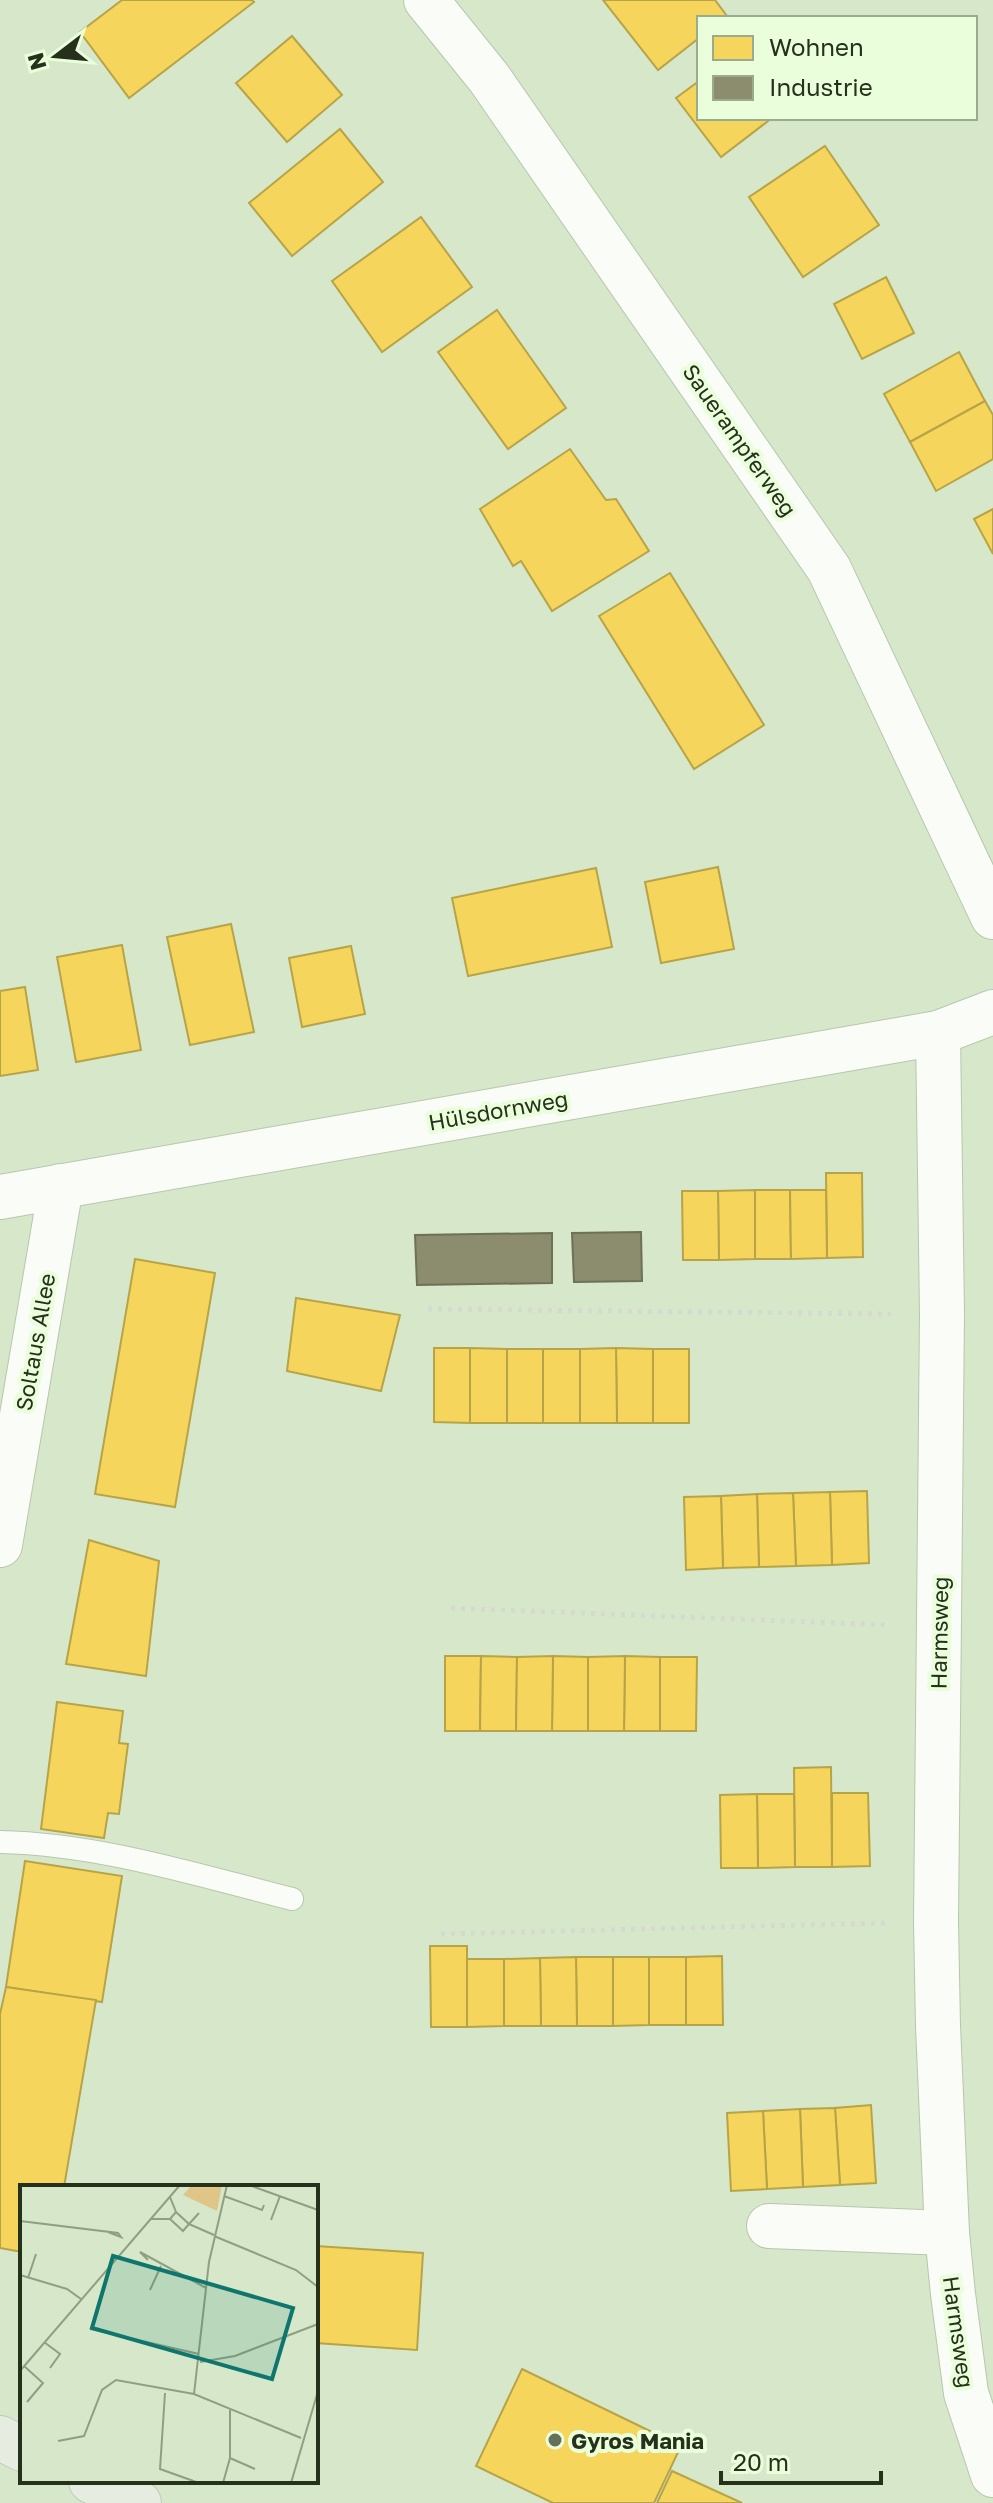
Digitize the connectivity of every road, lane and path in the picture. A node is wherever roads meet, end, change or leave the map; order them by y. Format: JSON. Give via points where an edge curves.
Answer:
{"nodes":[{"id":1,"x":426,"y":0,"type":"edge"},
{"id":2,"x":993,"y":917,"type":"edge"},
{"id":3,"x":993,"y":1012,"type":"edge"},
{"id":4,"x":938,"y":1033,"type":"junction"},
{"id":5,"x":61,"y":1186,"type":"junction"},
{"id":6,"x":0,"y":1197,"type":"edge"},
{"id":7,"x":428,"y":1309,"type":"dead end"},
{"id":8,"x":942,"y":1314,"type":"junction"},
{"id":9,"x":0,"y":1545,"type":"edge"},
{"id":10,"x":451,"y":1608,"type":"dead end"},
{"id":11,"x":939,"y":1627,"type":"junction"},
{"id":12,"x":0,"y":1842,"type":"edge"},
{"id":13,"x":292,"y":1899,"type":"dead end"},
{"id":14,"x":936,"y":1922,"type":"junction"},
{"id":15,"x":441,"y":1934,"type":"dead end"},
{"id":16,"x":769,"y":2226,"type":"dead end"},
{"id":17,"x":947,"y":2233,"type":"junction"},
{"id":18,"x":0,"y":2438,"type":"edge"},
{"id":19,"x":20,"y":2448,"type":"edge"},
{"id":20,"x":993,"y":2475,"type":"edge"},
{"id":21,"x":95,"y":2483,"type":"edge"},
{"id":22,"x":139,"y":2503,"type":"edge"}],
"edges":[{"from":1,"to":2,"type":"street","name":"Sauerampferweg","via":[[489,78],[829,569]]},
{"from":3,"to":4,"type":"street","name":"Hülsdornweg"},
{"from":4,"to":5,"type":"street","name":"Hülsdornweg"},
{"from":4,"to":8,"type":"street","name":"Harmsweg"},
{"from":5,"to":6,"type":"street","name":"Hülsdornweg"},
{"from":5,"to":9,"type":"street","name":"Soltaus Allee"},
{"from":7,"to":8,"type":"path"},
{"from":8,"to":11,"type":"street","name":"Harmsweg"},
{"from":10,"to":11,"type":"path"},
{"from":11,"to":14,"type":"street","name":"Harmsweg"},
{"from":12,"to":13,"type":"lane","via":[[143,1861]]},
{"from":14,"to":15,"type":"path"},
{"from":14,"to":17,"type":"street","name":"Harmsweg"},
{"from":16,"to":17,"type":"street"},
{"from":17,"to":20,"type":"street","name":"Harmsweg","via":[[966,2393]]},
{"from":18,"to":19,"type":"main road"},
{"from":21,"to":22,"type":"main road"}]}
